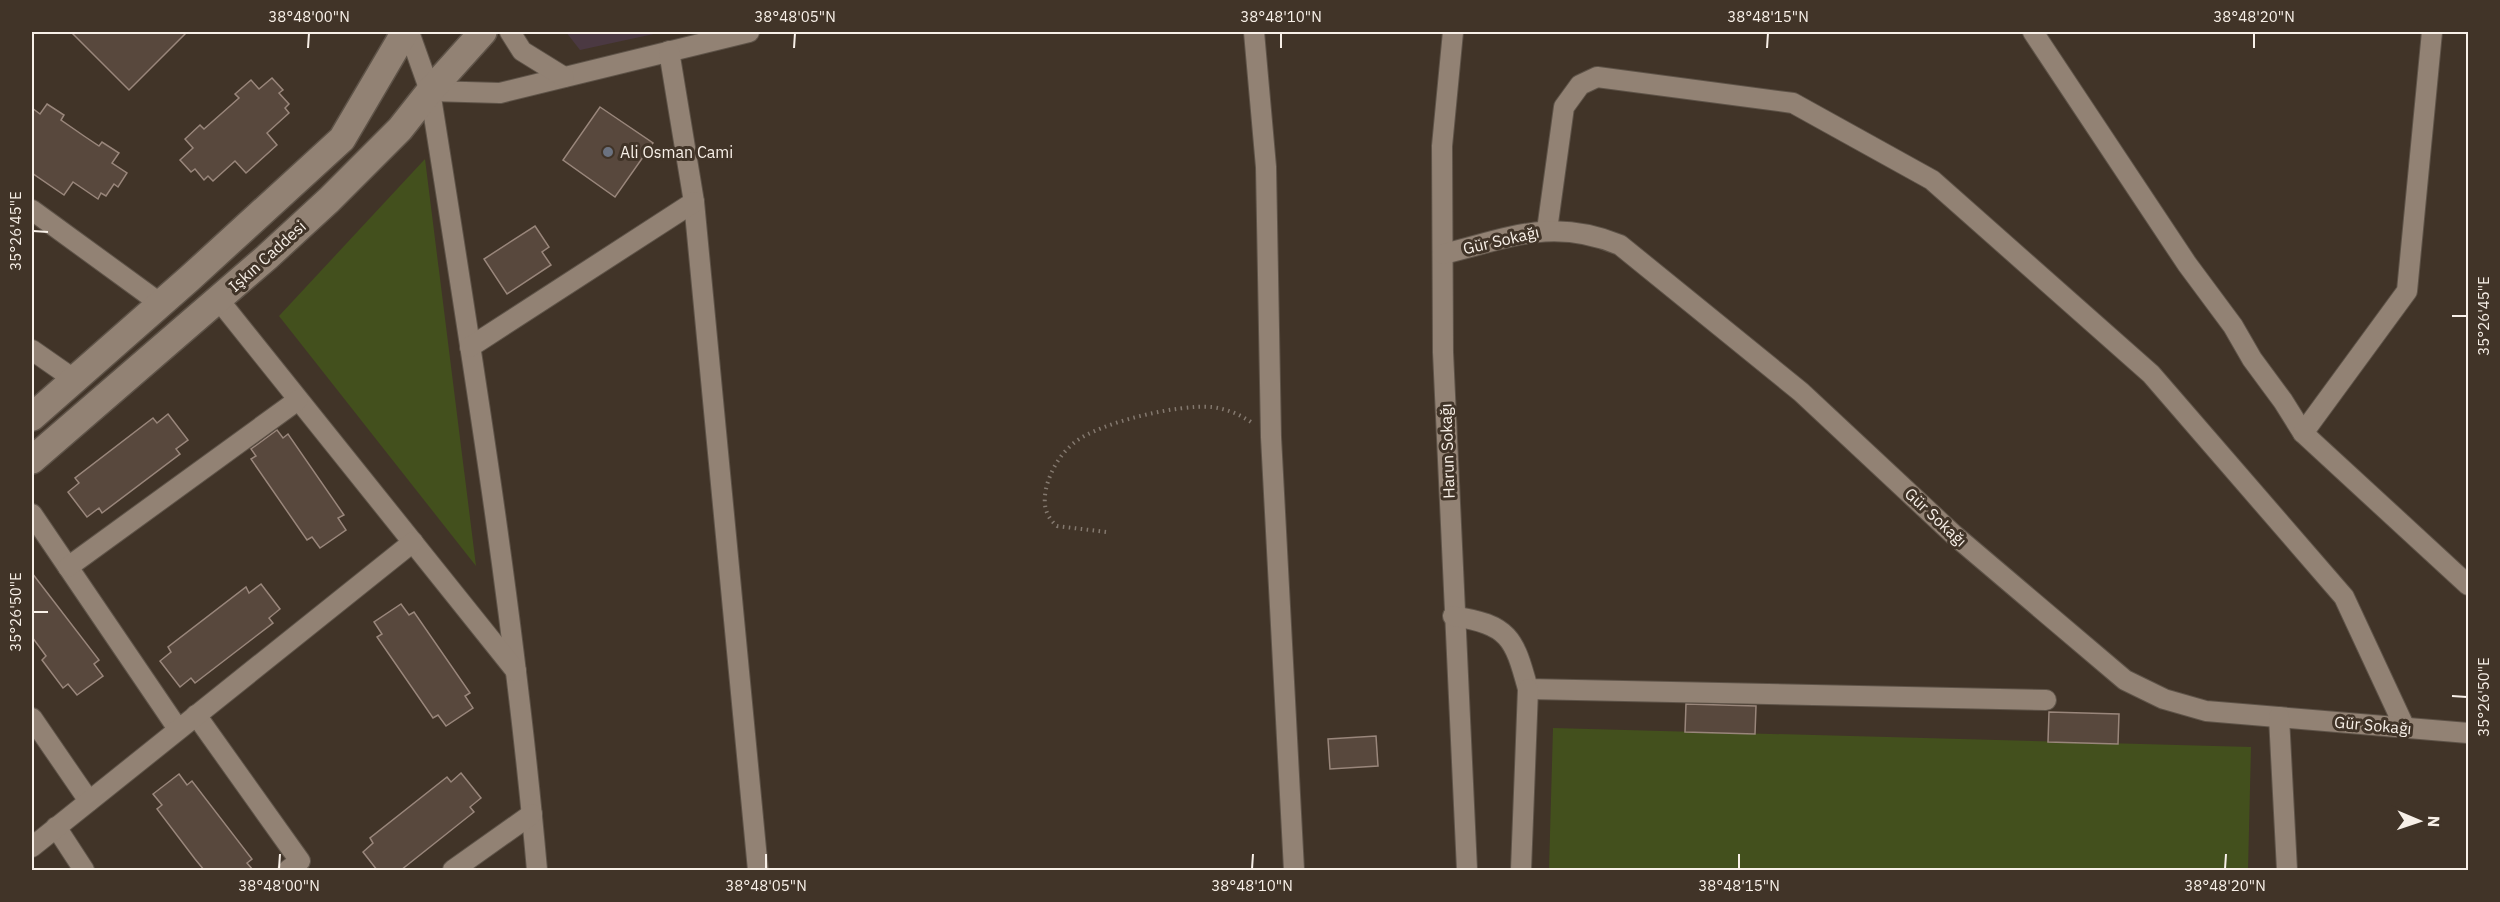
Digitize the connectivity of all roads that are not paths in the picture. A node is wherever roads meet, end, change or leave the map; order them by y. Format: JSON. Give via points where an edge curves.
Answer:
{"nodes":[{"id":1,"x":407,"y":32,"type":"edge"},
{"id":2,"x":483,"y":32,"type":"edge"},
{"id":3,"x":510,"y":32,"type":"edge"},
{"id":4,"x":749,"y":32,"type":"edge"},
{"id":5,"x":1254,"y":32,"type":"edge"},
{"id":6,"x":1453,"y":32,"type":"edge"},
{"id":7,"x":2033,"y":32,"type":"edge"},
{"id":8,"x":2432,"y":32,"type":"edge"},
{"id":9,"x":669,"y":51,"type":"junction"},
{"id":10,"x":564,"y":77,"type":"junction"},
{"id":11,"x":430,"y":91,"type":"junction"},
{"id":12,"x":694,"y":202,"type":"junction"},
{"id":13,"x":32,"y":210,"type":"edge"},
{"id":14,"x":1547,"y":230,"type":"junction"},
{"id":15,"x":1443,"y":254,"type":"junction"},
{"id":16,"x":218,"y":299,"type":"junction"},
{"id":17,"x":161,"y":304,"type":"junction"},
{"id":18,"x":470,"y":347,"type":"junction"},
{"id":19,"x":32,"y":350,"type":"edge"},
{"id":20,"x":75,"y":380,"type":"junction"},
{"id":21,"x":298,"y":400,"type":"junction"},
{"id":22,"x":32,"y":417,"type":"edge"},
{"id":23,"x":2302,"y":433,"type":"junction"},
{"id":24,"x":32,"y":460,"type":"edge"},
{"id":25,"x":32,"y":514,"type":"edge"},
{"id":26,"x":413,"y":542,"type":"junction"},
{"id":27,"x":68,"y":567,"type":"junction"},
{"id":28,"x":2469,"y":585,"type":"edge"},
{"id":29,"x":1454,"y":616,"type":"junction"},
{"id":30,"x":516,"y":671,"type":"junction"},
{"id":31,"x":1528,"y":689,"type":"junction"},
{"id":32,"x":2046,"y":700,"type":"dead end"},
{"id":33,"x":196,"y":716,"type":"junction"},
{"id":34,"x":2279,"y":717,"type":"junction"},
{"id":35,"x":32,"y":718,"type":"edge"},
{"id":36,"x":2405,"y":728,"type":"junction"},
{"id":37,"x":178,"y":729,"type":"junction"},
{"id":38,"x":2469,"y":733,"type":"edge"},
{"id":39,"x":89,"y":801,"type":"junction"},
{"id":40,"x":532,"y":814,"type":"junction"},
{"id":41,"x":56,"y":827,"type":"junction"},
{"id":42,"x":32,"y":847,"type":"edge"},
{"id":43,"x":84,"y":870,"type":"edge"},
{"id":44,"x":288,"y":870,"type":"edge"},
{"id":45,"x":453,"y":870,"type":"edge"},
{"id":46,"x":537,"y":870,"type":"edge"},
{"id":47,"x":758,"y":870,"type":"edge"},
{"id":48,"x":1294,"y":870,"type":"edge"},
{"id":49,"x":1467,"y":870,"type":"edge"},
{"id":50,"x":1521,"y":870,"type":"edge"},
{"id":51,"x":2287,"y":870,"type":"edge"}],
"edges":[{"from":1,"to":11,"type":"street"},
{"from":1,"to":17,"type":"street","via":[[342,139]]},
{"from":2,"to":11,"type":"street","name":"Işkın Caddesi"},
{"from":3,"to":10,"type":"street","via":[[522,51]]},
{"from":4,"to":9,"type":"street"},
{"from":5,"to":48,"type":"street","via":[[1266,167],[1271,437]]},
{"from":6,"to":15,"type":"street","name":"Harun Sokağı","via":[[1442,146]]},
{"from":7,"to":23,"type":"street"},
{"from":8,"to":23,"type":"street","via":[[2407,291]]},
{"from":9,"to":10,"type":"street"},
{"from":9,"to":12,"type":"street"},
{"from":10,"to":11,"type":"street","via":[[500,93]]},
{"from":11,"to":16,"type":"street","name":"Işkın Caddesi","via":[[400,129],[329,200]]},
{"from":11,"to":18,"type":"street"},
{"from":12,"to":18,"type":"street"},
{"from":12,"to":47,"type":"street"},
{"from":13,"to":17,"type":"street"},
{"from":14,"to":15,"type":"street","name":"Gür Sokağı","via":[[1514,234]]},
{"from":14,"to":34,"type":"street","name":"Gür Sokağı","via":[[1587,233],[1620,245],[1801,392],[1953,534],[2126,680],[2184,706]]},
{"from":14,"to":36,"type":"street","via":[[1564,106],[1580,85],[1597,77],[1793,103],[1932,180],[2151,374],[2344,597]]},
{"from":15,"to":29,"type":"street","name":"Harun Sokağı"},
{"from":16,"to":21,"type":"street"},
{"from":16,"to":24,"type":"street","name":"Işkın Caddesi"},
{"from":17,"to":20,"type":"street"},
{"from":18,"to":30,"type":"street"},
{"from":19,"to":20,"type":"street"},
{"from":20,"to":22,"type":"street"},
{"from":21,"to":26,"type":"street"},
{"from":21,"to":27,"type":"street"},
{"from":23,"to":28,"type":"street"},
{"from":25,"to":27,"type":"street"},
{"from":26,"to":30,"type":"street"},
{"from":26,"to":33,"type":"street"},
{"from":27,"to":37,"type":"street"},
{"from":29,"to":31,"type":"street","via":[[1488,623],[1510,639]]},
{"from":29,"to":49,"type":"street","name":"Harun Sokağı"},
{"from":30,"to":40,"type":"street"},
{"from":31,"to":32,"type":"street"},
{"from":31,"to":50,"type":"street"},
{"from":33,"to":37,"type":"street"},
{"from":33,"to":44,"type":"street","via":[[300,861]]},
{"from":34,"to":36,"type":"street","name":"Gür Sokağı"},
{"from":34,"to":51,"type":"street"},
{"from":35,"to":39,"type":"street"},
{"from":36,"to":38,"type":"street","name":"Gür Sokağı"},
{"from":37,"to":39,"type":"street"},
{"from":39,"to":41,"type":"street"},
{"from":40,"to":45,"type":"street"},
{"from":40,"to":46,"type":"street"},
{"from":41,"to":42,"type":"street"},
{"from":41,"to":43,"type":"street"}]}
